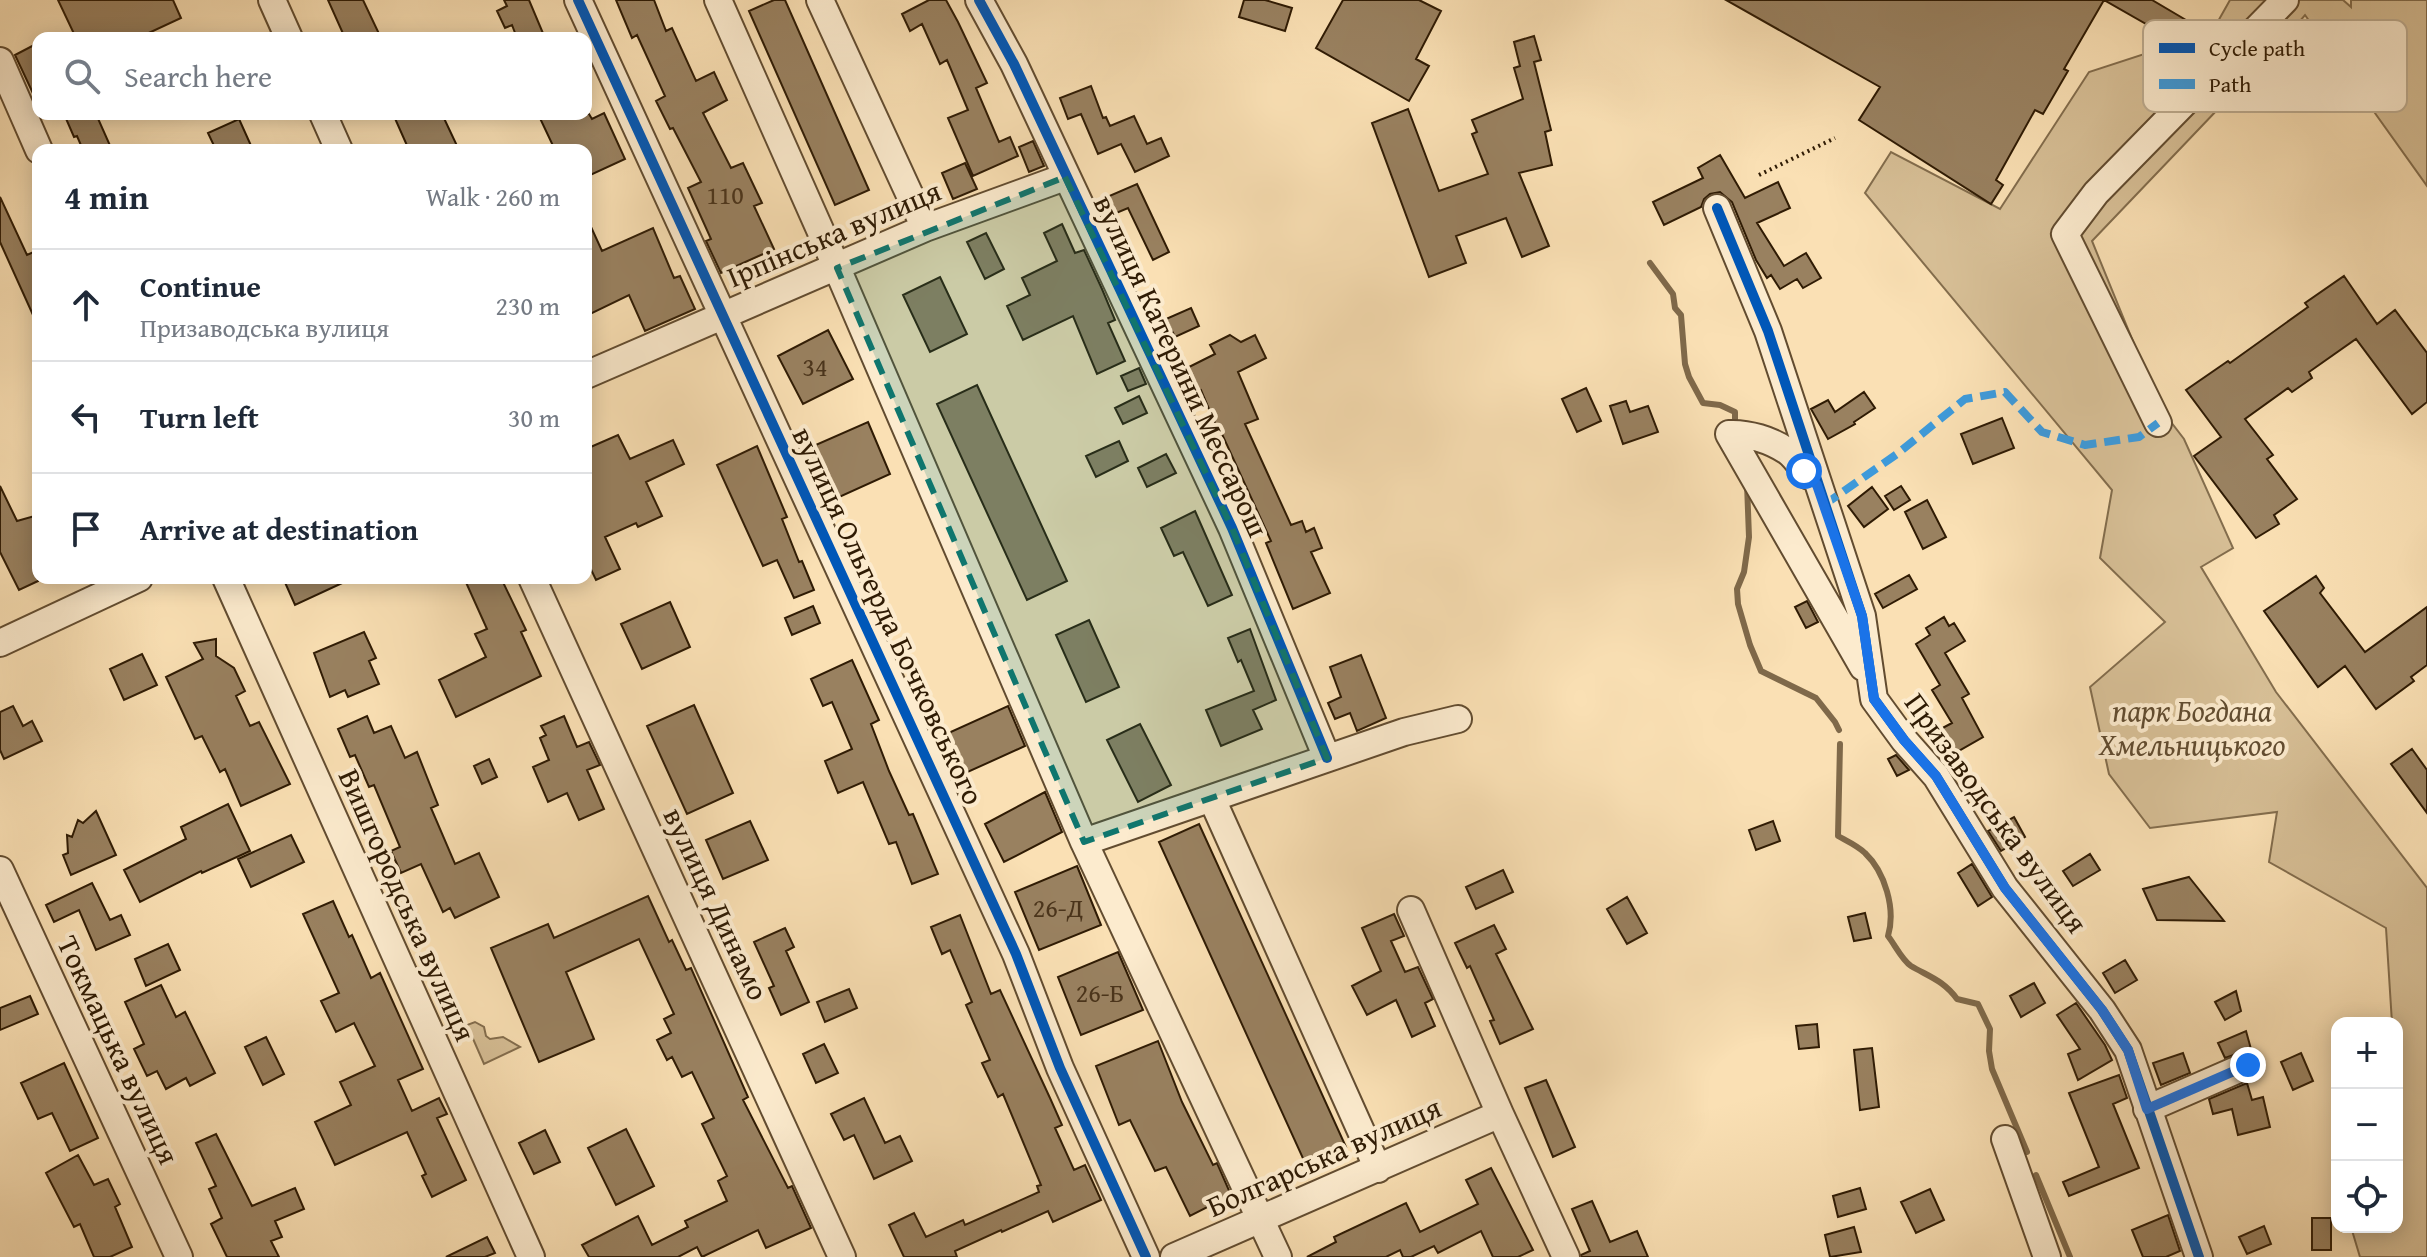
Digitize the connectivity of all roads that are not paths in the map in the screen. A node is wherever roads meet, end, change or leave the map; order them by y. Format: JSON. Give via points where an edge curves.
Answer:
{"nodes":[{"id":1,"x":272,"y":0,"type":"edge"},
{"id":2,"x":578,"y":0,"type":"edge"},
{"id":3,"x":820,"y":0,"type":"edge"},
{"id":4,"x":979,"y":0,"type":"edge"},
{"id":5,"x":2285,"y":0,"type":"edge"},
{"id":6,"x":725,"y":2,"type":"edge"},
{"id":7,"x":2265,"y":20,"type":"edge"},
{"id":8,"x":286,"y":32,"type":"edge"},
{"id":9,"x":0,"y":61,"type":"edge"},
{"id":10,"x":2175,"y":112,"type":"edge"},
{"id":11,"x":326,"y":120,"type":"edge"},
{"id":12,"x":36,"y":144,"type":"edge"},
{"id":13,"x":336,"y":144,"type":"edge"},
{"id":14,"x":1065,"y":177,"type":"junction"},
{"id":15,"x":1717,"y":208,"type":"dead end"},
{"id":16,"x":925,"y":228,"type":"junction"},
{"id":17,"x":837,"y":268,"type":"junction"},
{"id":18,"x":724,"y":315,"type":"junction"},
{"id":19,"x":592,"y":372,"type":"edge"},
{"id":20,"x":2158,"y":423,"type":"dead end"},
{"id":21,"x":1817,"y":485,"type":"junction"},
{"id":22,"x":126,"y":584,"type":"edge"},
{"id":23,"x":229,"y":584,"type":"edge"},
{"id":24,"x":535,"y":584,"type":"edge"},
{"id":25,"x":0,"y":643,"type":"edge"},
{"id":26,"x":1871,"y":681,"type":"junction"},
{"id":27,"x":1458,"y":719,"type":"dead end"},
{"id":28,"x":1327,"y":758,"type":"junction"},
{"id":29,"x":1212,"y":799,"type":"junction"},
{"id":30,"x":1084,"y":842,"type":"junction"},
{"id":31,"x":0,"y":870,"type":"edge"},
{"id":32,"x":1411,"y":910,"type":"dead end"},
{"id":33,"x":2248,"y":1065,"type":"dead end"},
{"id":34,"x":2147,"y":1109,"type":"junction"},
{"id":35,"x":1500,"y":1114,"type":"junction"},
{"id":36,"x":2005,"y":1139,"type":"dead end"},
{"id":37,"x":1378,"y":1169,"type":"junction"},
{"id":38,"x":1259,"y":1220,"type":"junction"},
{"id":39,"x":179,"y":1257,"type":"edge"},
{"id":40,"x":531,"y":1257,"type":"edge"},
{"id":41,"x":842,"y":1257,"type":"edge"},
{"id":42,"x":1146,"y":1257,"type":"edge"},
{"id":43,"x":1174,"y":1257,"type":"edge"},
{"id":44,"x":1278,"y":1257,"type":"edge"},
{"id":45,"x":1566,"y":1257,"type":"edge"},
{"id":46,"x":2047,"y":1257,"type":"edge"},
{"id":47,"x":2199,"y":1257,"type":"edge"}],
"edges":[{"from":1,"to":8,"type":"street"},
{"from":2,"to":18,"type":"street","name":"вулиця Ольгерда Бочковського"},
{"from":3,"to":16,"type":"street"},
{"from":4,"to":14,"type":"street","name":"вулиця Катерини Мессарош"},
{"from":5,"to":7,"type":"street"},
{"from":6,"to":17,"type":"street"},
{"from":9,"to":12,"type":"street"},
{"from":10,"to":20,"type":"street","via":[[2096,193],[2065,234]]},
{"from":11,"to":13,"type":"street"},
{"from":14,"to":16,"type":"street","name":"Ірпінська вулиця"},
{"from":14,"to":28,"type":"street","name":"вулиця Катерини Мессарош","via":[[1232,528]]},
{"from":15,"to":21,"type":"street","name":"Призаводська вулиця","via":[[1768,331]]},
{"from":16,"to":17,"type":"street","name":"Ірпінська вулиця"},
{"from":17,"to":18,"type":"street","name":"Ірпінська вулиця"},
{"from":17,"to":30,"type":"street"},
{"from":18,"to":19,"type":"street","name":"Ірпінська вулиця"},
{"from":18,"to":42,"type":"street","name":"вулиця Ольгерда Бочковського","via":[[1016,954],[1060,1068]]},
{"from":21,"to":26,"type":"street","name":"Призаводська вулиця","via":[[1862,616]]},
{"from":21,"to":26,"type":"street","via":[[1789,452],[1766,440],[1735,434]]},
{"from":22,"to":25,"type":"street"},
{"from":23,"to":40,"type":"street","name":"Вишгородська вулиця"},
{"from":24,"to":41,"type":"street","name":"вулиця Динамо"},
{"from":26,"to":34,"type":"street","name":"Призаводська вулиця","via":[[1874,699],[1936,776],[2005,888],[2128,1050]]},
{"from":27,"to":28,"type":"street"},
{"from":28,"to":29,"type":"street"},
{"from":29,"to":30,"type":"street"},
{"from":29,"to":37,"type":"street"},
{"from":30,"to":38,"type":"street"},
{"from":31,"to":39,"type":"street","name":"Токмацька вулиця"},
{"from":32,"to":35,"type":"street"},
{"from":33,"to":34,"type":"street"},
{"from":34,"to":47,"type":"street","name":"Призаводська вулиця"},
{"from":35,"to":37,"type":"street","name":"Болгарська вулиця"},
{"from":35,"to":45,"type":"street"},
{"from":36,"to":46,"type":"street"},
{"from":37,"to":38,"type":"street","name":"Болгарська вулиця"},
{"from":38,"to":43,"type":"street","name":"Болгарська вулиця"},
{"from":38,"to":44,"type":"street"}]}
